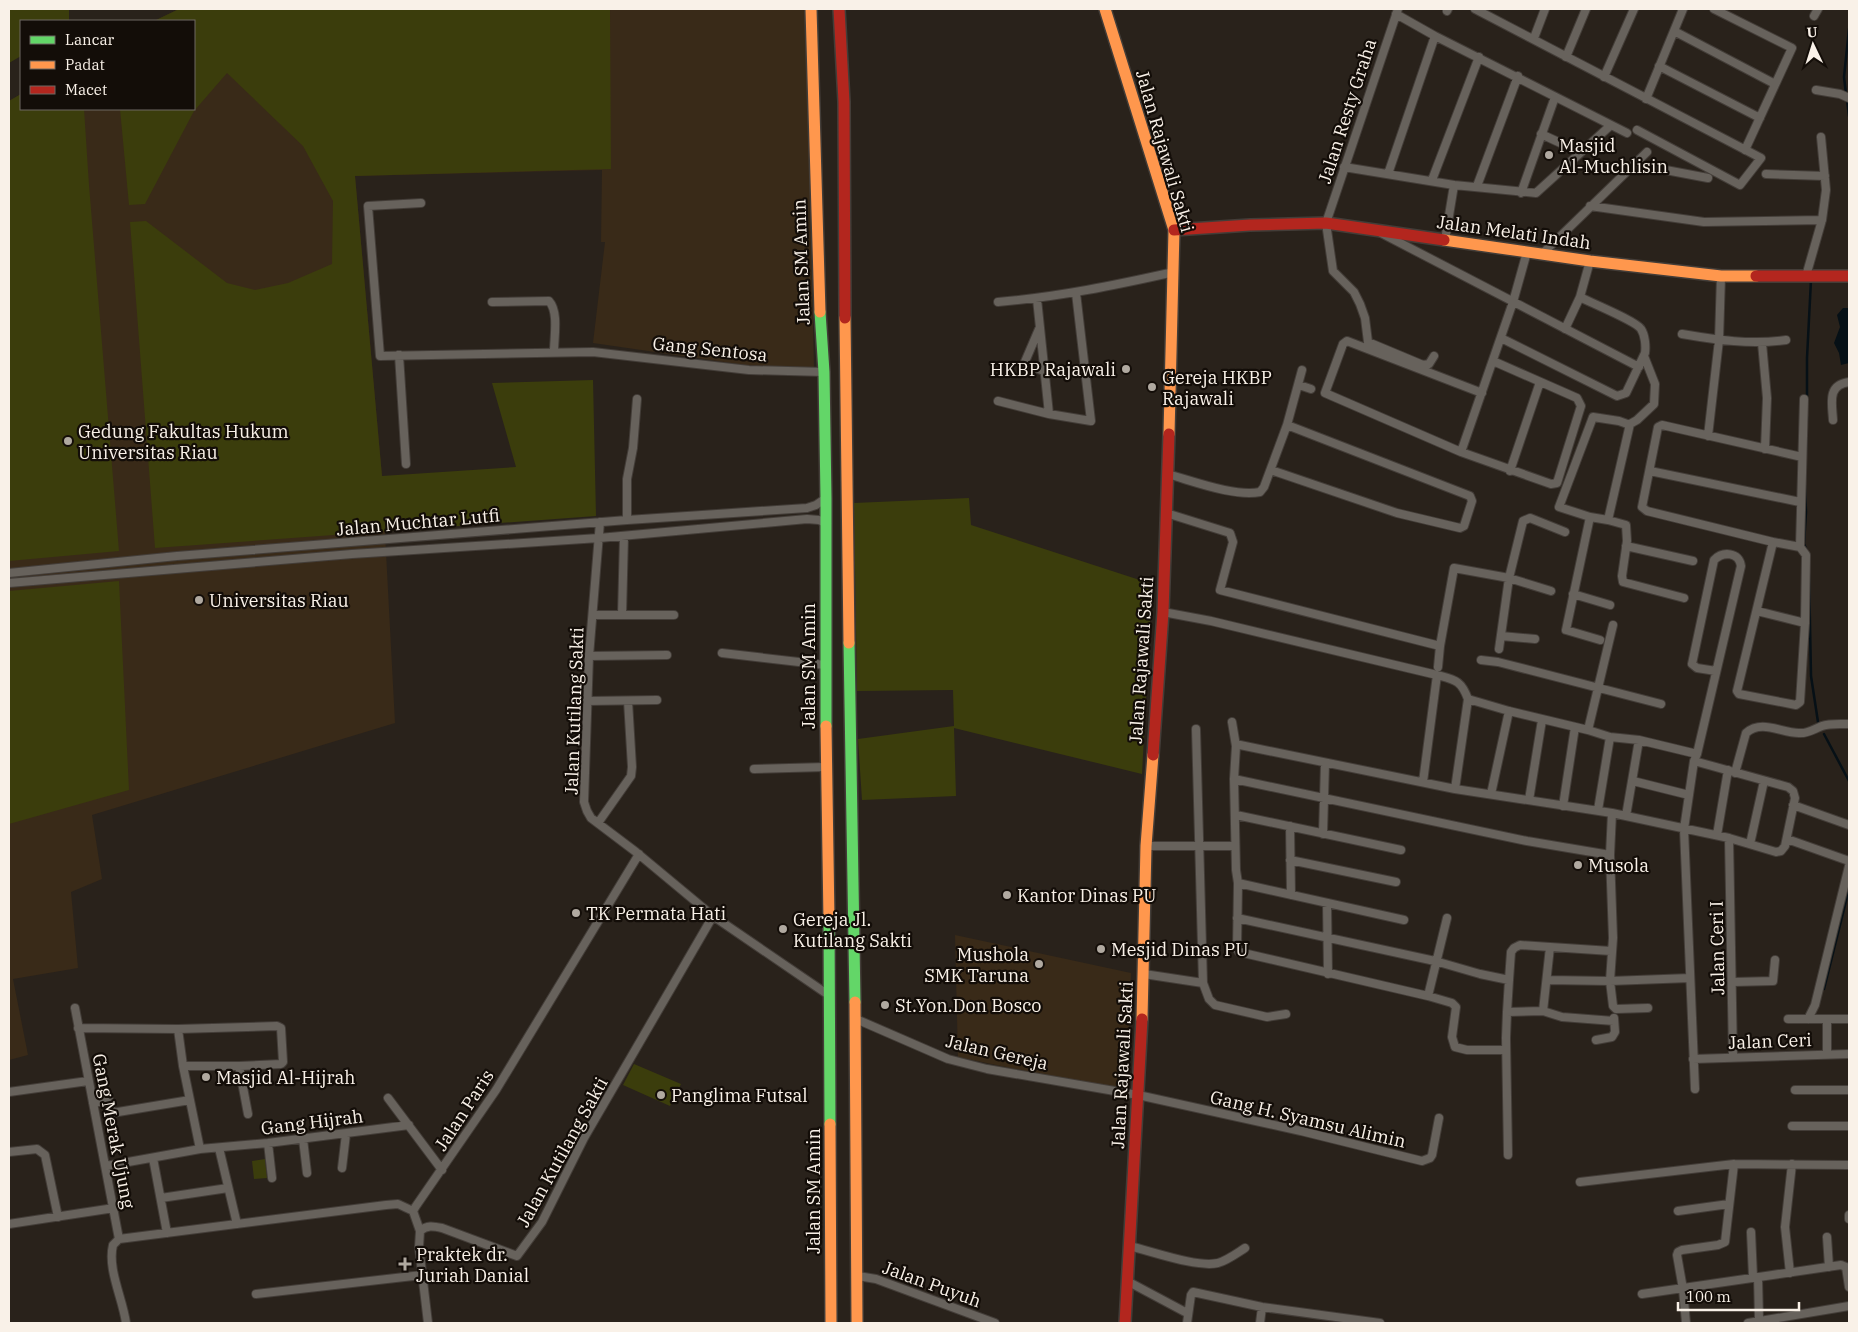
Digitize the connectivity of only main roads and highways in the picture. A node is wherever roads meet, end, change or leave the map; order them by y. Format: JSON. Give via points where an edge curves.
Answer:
{"nodes":[{"id":1,"x":811,"y":9,"type":"edge"},
{"id":2,"x":839,"y":9,"type":"edge"},
{"id":3,"x":1105,"y":9,"type":"edge"},
{"id":4,"x":1174,"y":230,"type":"junction"},
{"id":5,"x":1849,"y":276,"type":"edge"},
{"id":6,"x":849,"y":639,"type":"junction"},
{"id":7,"x":826,"y":641,"type":"junction"},
{"id":8,"x":831,"y":1323,"type":"edge"},
{"id":9,"x":857,"y":1323,"type":"edge"},
{"id":10,"x":1125,"y":1323,"type":"edge"}],
"edges":[{"from":1,"to":7,"type":"main road","name":"Jalan SM Amin","via":[[824,372]]},
{"from":2,"to":6,"type":"main road","via":[[844,102]]},
{"from":3,"to":4,"type":"main road","name":"Jalan Rajawali Sakti"},
{"from":4,"to":5,"type":"main road","name":"Jalan Melati Indah","via":[[1326,223],[1590,261],[1721,276]]},
{"from":4,"to":10,"type":"main road","name":"Jalan Rajawali Sakti","via":[[1163,612],[1146,846],[1144,974]]},
{"from":6,"to":7,"type":"main road"},
{"from":6,"to":9,"type":"main road","via":[[855,872]]},
{"from":7,"to":8,"type":"main road","name":"Jalan SM Amin"}]}
